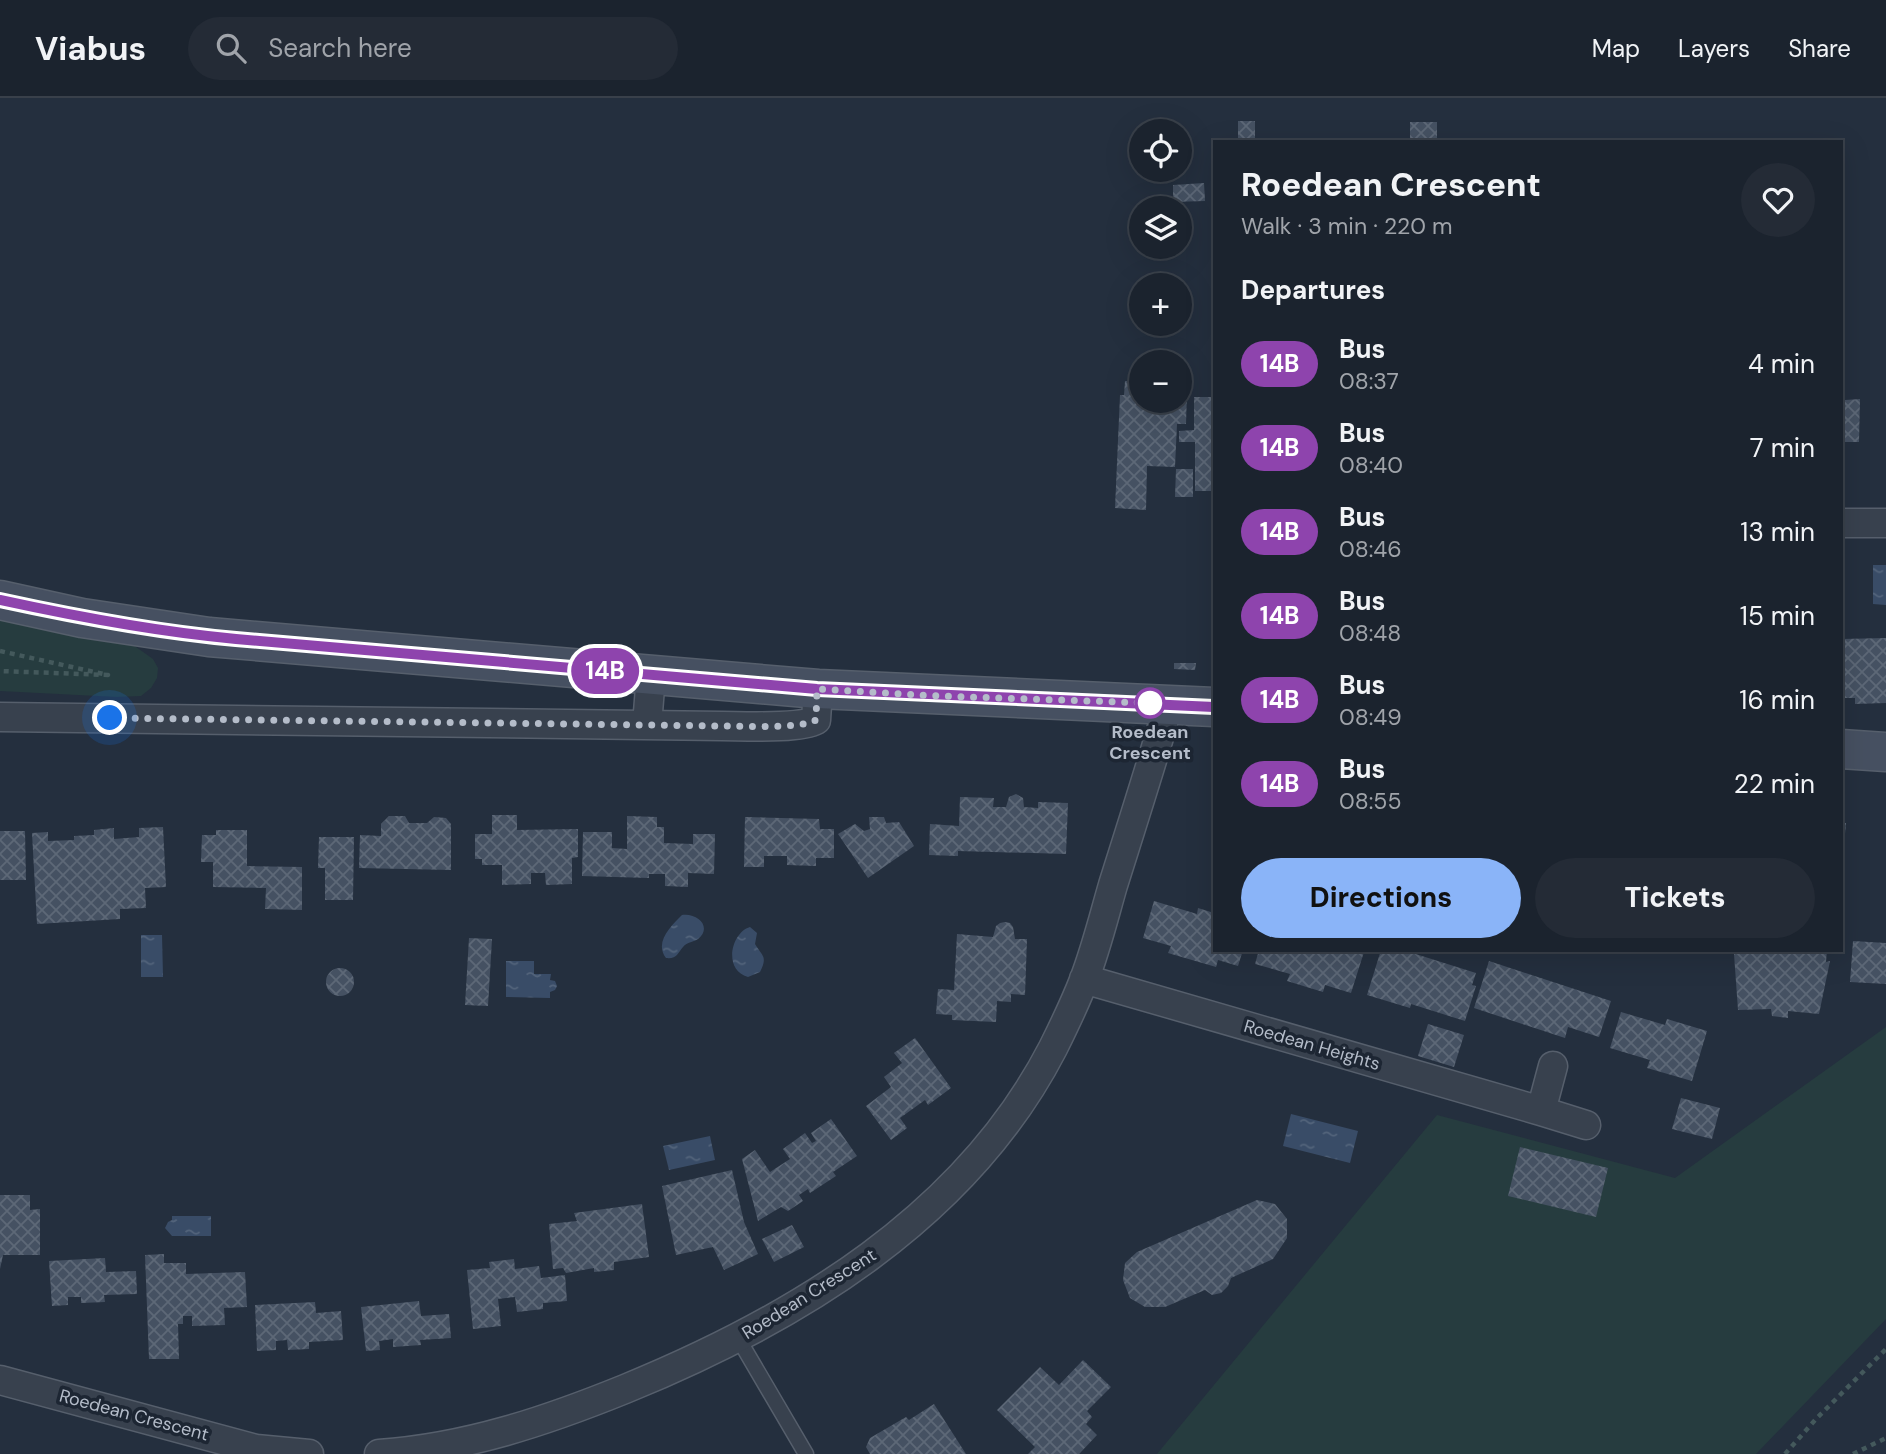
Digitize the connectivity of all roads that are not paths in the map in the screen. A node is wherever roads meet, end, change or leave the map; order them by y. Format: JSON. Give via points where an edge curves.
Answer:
{"nodes":[{"id":1,"x":1843,"y":523,"type":"edge"},
{"id":2,"x":1886,"y":523,"type":"edge"},
{"id":3,"x":0,"y":600,"type":"edge"},
{"id":4,"x":651,"y":675,"type":"junction"},
{"id":5,"x":817,"y":689,"type":"junction"},
{"id":6,"x":1166,"y":704,"type":"junction"},
{"id":7,"x":1213,"y":707,"type":"edge"},
{"id":8,"x":0,"y":717,"type":"edge"},
{"id":9,"x":647,"y":725,"type":"junction"},
{"id":10,"x":1843,"y":749,"type":"edge"},
{"id":11,"x":1886,"y":752,"type":"edge"},
{"id":12,"x":1084,"y":979,"type":"junction"},
{"id":13,"x":1553,"y":1066,"type":"dead end"},
{"id":14,"x":1541,"y":1111,"type":"junction"},
{"id":15,"x":1586,"y":1125,"type":"dead end"},
{"id":16,"x":738,"y":1338,"type":"junction"},
{"id":17,"x":0,"y":1380,"type":"edge"},
{"id":18,"x":291,"y":1453,"type":"edge"},
{"id":19,"x":379,"y":1454,"type":"edge"},
{"id":20,"x":806,"y":1454,"type":"edge"}],
"edges":[{"from":1,"to":2,"type":"street"},
{"from":3,"to":4,"type":"main road","via":[[209,637]]},
{"from":4,"to":5,"type":"main road"},
{"from":4,"to":9,"type":"street"},
{"from":5,"to":6,"type":"main road"},
{"from":5,"to":9,"type":"street","via":[[818,716],[812,723]]},
{"from":6,"to":7,"type":"main road"},
{"from":6,"to":12,"type":"street","name":"Roedean Crescent"},
{"from":8,"to":9,"type":"street"},
{"from":10,"to":11,"type":"main road"},
{"from":12,"to":14,"type":"street","name":"Roedean Heights"},
{"from":12,"to":16,"type":"street","name":"Roedean Crescent","via":[[1052,1049],[1018,1107],[985,1152],[944,1195],[868,1259]]},
{"from":13,"to":14,"type":"street"},
{"from":14,"to":15,"type":"street","name":"Roedean Heights"},
{"from":16,"to":19,"type":"street","name":"Roedean Crescent","via":[[653,1378],[552,1417],[454,1445]]},
{"from":16,"to":20,"type":"lane"},
{"from":17,"to":18,"type":"street","name":"Roedean Crescent","via":[[256,1449]]}]}
